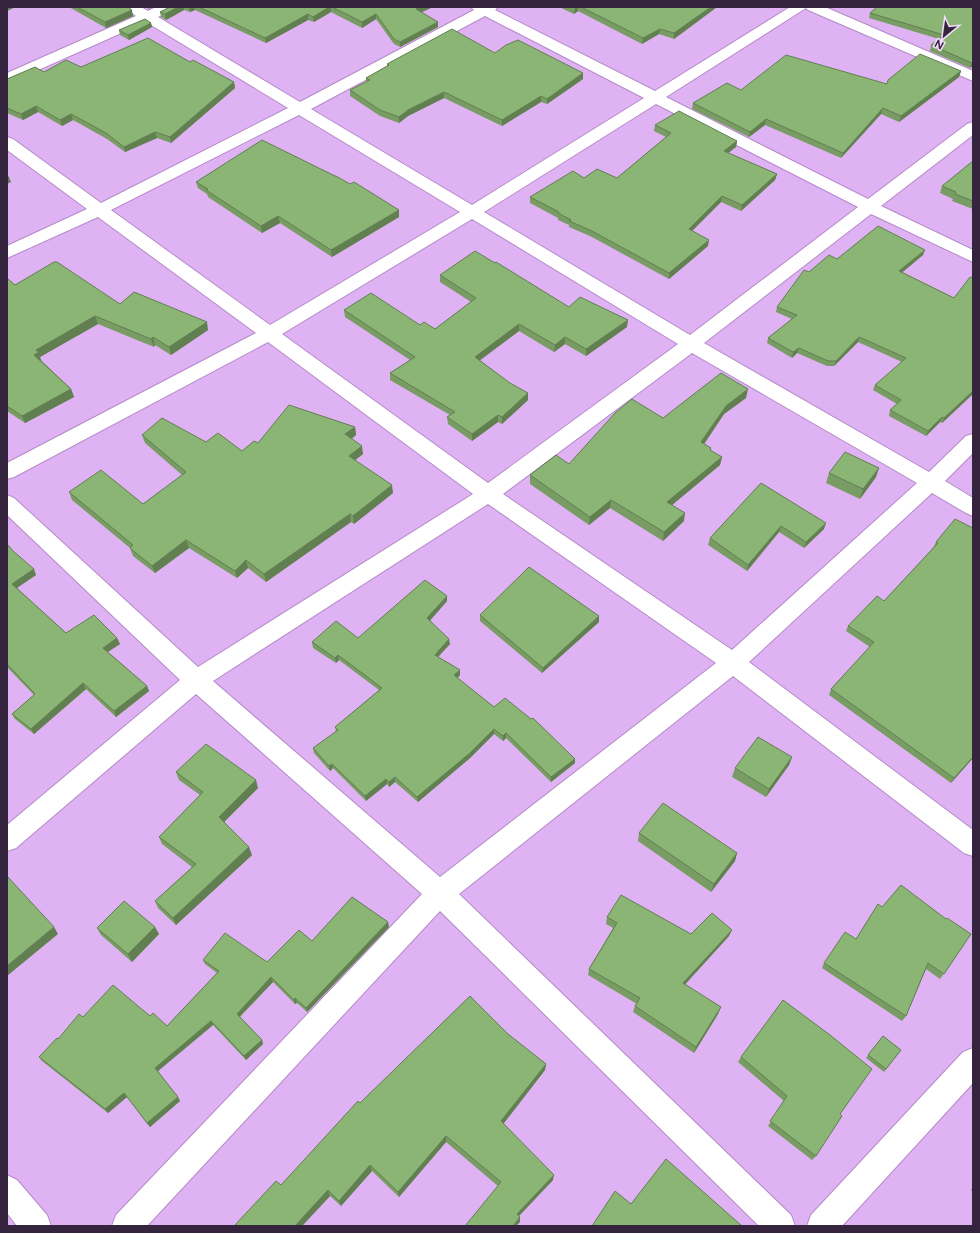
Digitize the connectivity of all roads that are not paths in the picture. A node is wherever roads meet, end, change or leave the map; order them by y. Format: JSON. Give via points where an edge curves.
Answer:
{"nodes":[{"id":1,"x":131,"y":7,"type":"edge"},
{"id":2,"x":168,"y":7,"type":"edge"},
{"id":3,"x":800,"y":7,"type":"edge"},
{"id":4,"x":813,"y":7,"type":"edge"},
{"id":5,"x":485,"y":8,"type":"edge"},
{"id":6,"x":147,"y":17,"type":"junction"},
{"id":7,"x":973,"y":76,"type":"edge"},
{"id":8,"x":7,"y":79,"type":"edge"},
{"id":9,"x":656,"y":97,"type":"junction"},
{"id":10,"x":300,"y":109,"type":"junction"},
{"id":11,"x":973,"y":128,"type":"edge"},
{"id":12,"x":7,"y":142,"type":"edge"},
{"id":13,"x":870,"y":207,"type":"junction"},
{"id":14,"x":100,"y":211,"type":"junction"},
{"id":15,"x":472,"y":212,"type":"junction"},
{"id":16,"x":7,"y":253,"type":"edge"},
{"id":17,"x":973,"y":257,"type":"edge"},
{"id":18,"x":269,"y":334,"type":"junction"},
{"id":19,"x":691,"y":344,"type":"junction"},
{"id":20,"x":973,"y":441,"type":"edge"},
{"id":21,"x":7,"y":472,"type":"edge"},
{"id":22,"x":931,"y":482,"type":"junction"},
{"id":23,"x":488,"y":494,"type":"junction"},
{"id":24,"x":7,"y":503,"type":"edge"},
{"id":25,"x":973,"y":508,"type":"edge"},
{"id":26,"x":733,"y":663,"type":"junction"},
{"id":27,"x":196,"y":680,"type":"junction"},
{"id":28,"x":7,"y":840,"type":"edge"},
{"id":29,"x":973,"y":845,"type":"edge"},
{"id":30,"x":440,"y":893,"type":"junction"},
{"id":31,"x":973,"y":1062,"type":"edge"},
{"id":32,"x":7,"y":1190,"type":"edge"},
{"id":33,"x":36,"y":1226,"type":"edge"},
{"id":34,"x":127,"y":1226,"type":"edge"},
{"id":35,"x":780,"y":1226,"type":"edge"},
{"id":36,"x":822,"y":1226,"type":"edge"}],
"edges":[{"from":1,"to":6,"type":"street"},
{"from":2,"to":6,"type":"street"},
{"from":3,"to":9,"type":"street"},
{"from":4,"to":7,"type":"street"},
{"from":5,"to":9,"type":"street"},
{"from":5,"to":10,"type":"street"},
{"from":6,"to":8,"type":"street"},
{"from":6,"to":10,"type":"street"},
{"from":9,"to":13,"type":"street"},
{"from":9,"to":15,"type":"street"},
{"from":10,"to":14,"type":"street"},
{"from":10,"to":15,"type":"street"},
{"from":11,"to":13,"type":"street"},
{"from":12,"to":14,"type":"street"},
{"from":13,"to":17,"type":"street"},
{"from":13,"to":19,"type":"street"},
{"from":14,"to":16,"type":"street"},
{"from":14,"to":18,"type":"street"},
{"from":15,"to":18,"type":"street"},
{"from":15,"to":19,"type":"street"},
{"from":18,"to":21,"type":"street"},
{"from":18,"to":23,"type":"street"},
{"from":19,"to":22,"type":"street"},
{"from":19,"to":23,"type":"street"},
{"from":20,"to":22,"type":"street"},
{"from":22,"to":25,"type":"street"},
{"from":22,"to":26,"type":"street"},
{"from":23,"to":26,"type":"street"},
{"from":23,"to":27,"type":"street"},
{"from":24,"to":27,"type":"street"},
{"from":26,"to":29,"type":"street"},
{"from":26,"to":30,"type":"street"},
{"from":27,"to":28,"type":"street"},
{"from":27,"to":30,"type":"street"},
{"from":30,"to":34,"type":"street"},
{"from":30,"to":35,"type":"street"},
{"from":31,"to":36,"type":"street"},
{"from":32,"to":33,"type":"street"}]}
